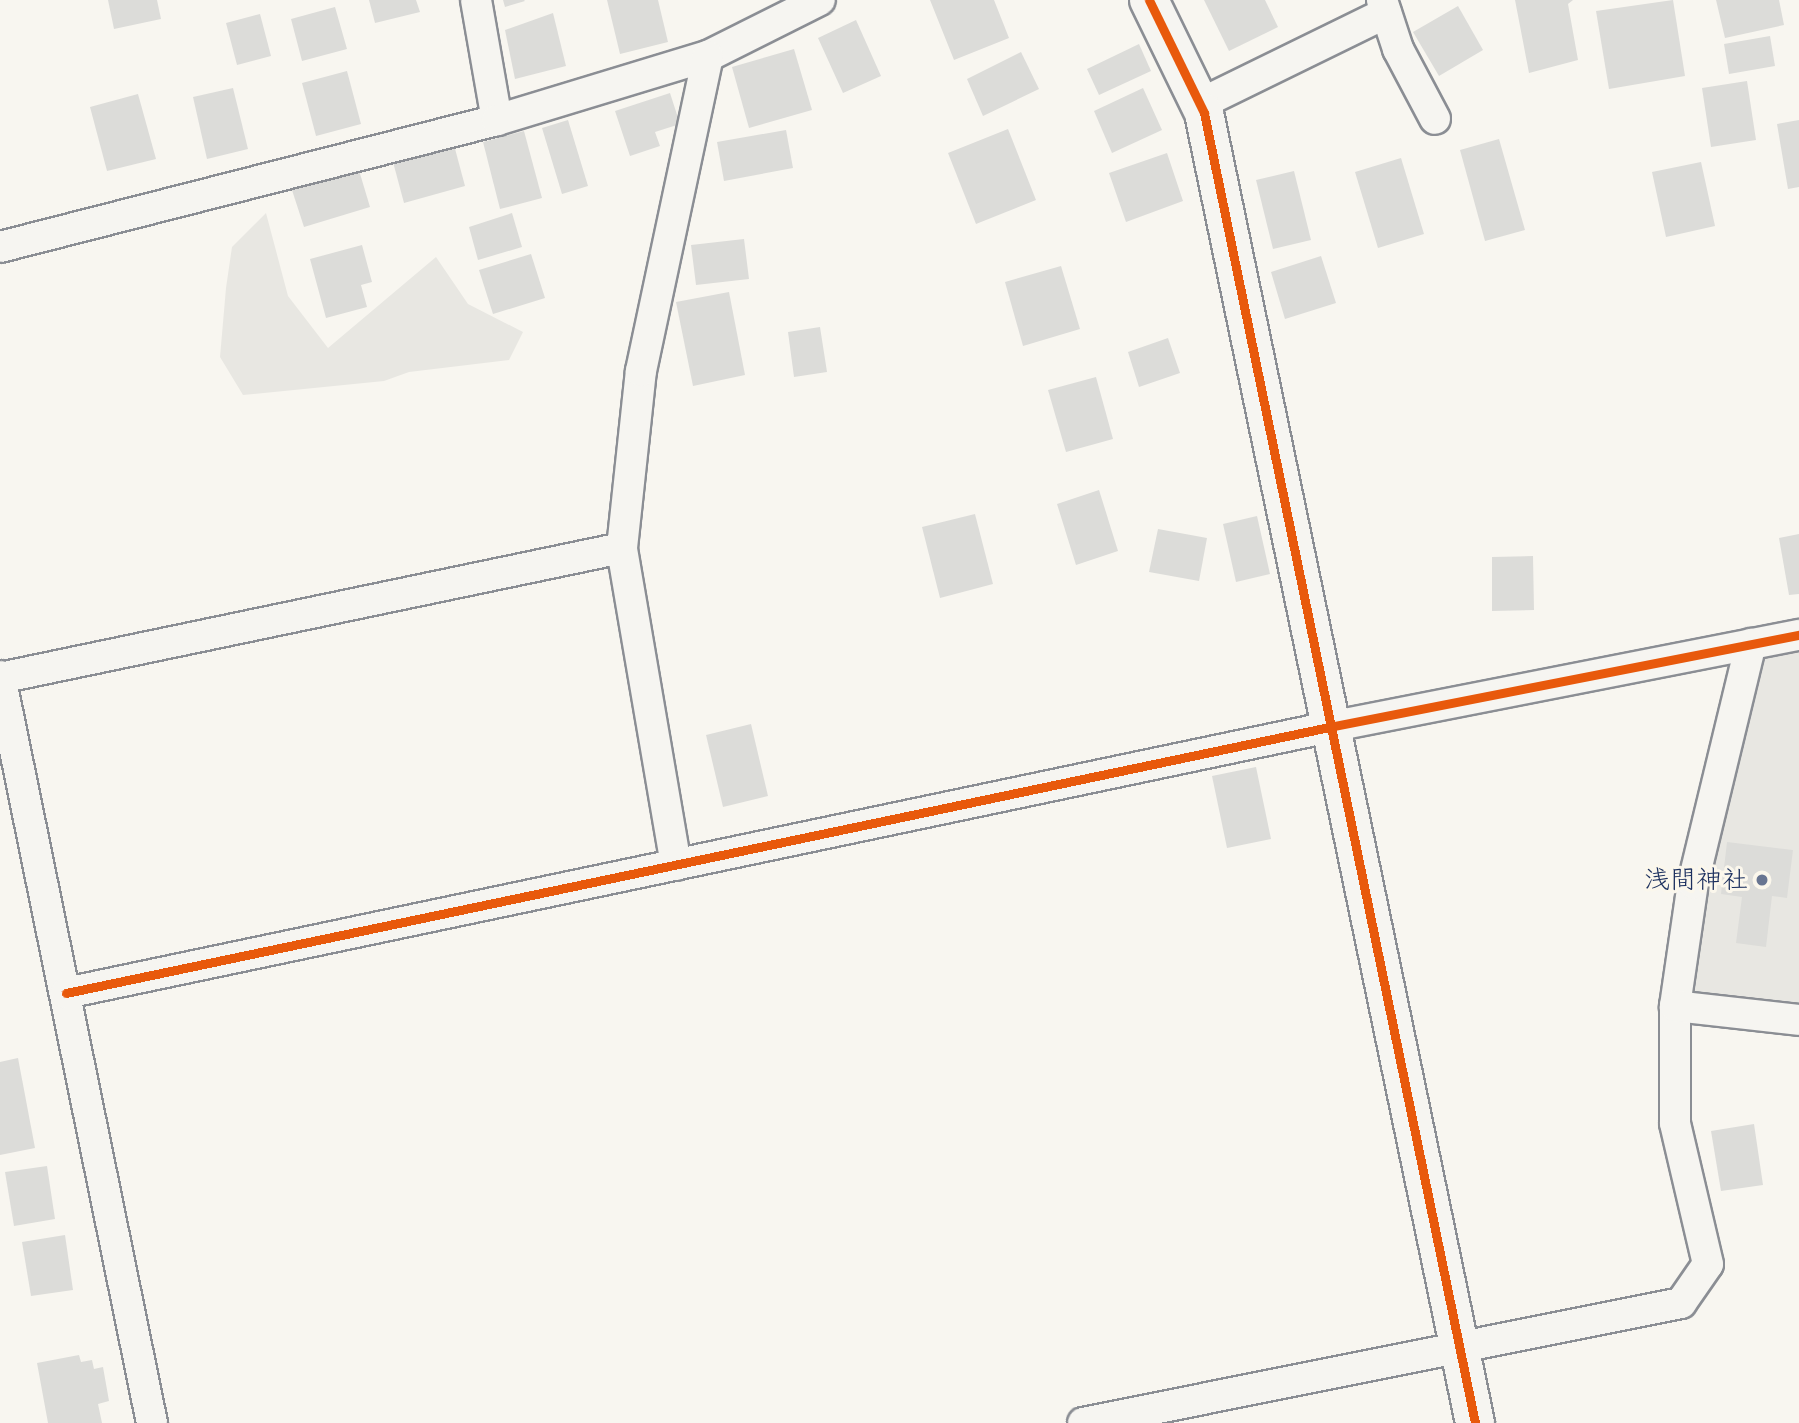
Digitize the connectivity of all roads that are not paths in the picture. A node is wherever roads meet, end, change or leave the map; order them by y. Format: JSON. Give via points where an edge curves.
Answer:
{"nodes":[{"id":1,"x":476,"y":0,"type":"edge"},
{"id":2,"x":820,"y":0,"type":"edge"},
{"id":3,"x":1149,"y":0,"type":"edge"},
{"id":4,"x":1384,"y":7,"type":"edge"},
{"id":5,"x":708,"y":56,"type":"junction"},
{"id":6,"x":1200,"y":104,"type":"junction"},
{"id":7,"x":1435,"y":119,"type":"dead end"},
{"id":8,"x":497,"y":120,"type":"junction"},
{"id":9,"x":0,"y":247,"type":"edge"},
{"id":10,"x":622,"y":548,"type":"junction"},
{"id":11,"x":1799,"y":635,"type":"edge"},
{"id":12,"x":1751,"y":645,"type":"junction"},
{"id":13,"x":0,"y":677,"type":"edge"},
{"id":14,"x":1329,"y":727,"type":"junction"},
{"id":15,"x":676,"y":865,"type":"junction"},
{"id":16,"x":66,"y":993,"type":"junction"},
{"id":17,"x":1675,"y":1006,"type":"junction"},
{"id":18,"x":1799,"y":1020,"type":"edge"},
{"id":19,"x":1459,"y":1346,"type":"junction"},
{"id":20,"x":152,"y":1423,"type":"edge"},
{"id":21,"x":1083,"y":1423,"type":"edge"},
{"id":22,"x":1475,"y":1423,"type":"edge"}],
"edges":[{"from":1,"to":8,"type":"street"},
{"from":2,"to":5,"type":"street"},
{"from":3,"to":6,"type":"street"},
{"from":4,"to":6,"type":"street"},
{"from":4,"to":7,"type":"street","via":[[1398,49]]},
{"from":5,"to":8,"type":"street"},
{"from":5,"to":10,"type":"street","via":[[641,371]]},
{"from":6,"to":14,"type":"street"},
{"from":8,"to":9,"type":"street"},
{"from":10,"to":13,"type":"street"},
{"from":10,"to":15,"type":"street"},
{"from":11,"to":12,"type":"street"},
{"from":12,"to":14,"type":"street"},
{"from":12,"to":17,"type":"street","via":[[1693,883]]},
{"from":13,"to":16,"type":"street"},
{"from":14,"to":15,"type":"street"},
{"from":14,"to":19,"type":"street"},
{"from":15,"to":16,"type":"street"},
{"from":16,"to":20,"type":"street"},
{"from":17,"to":18,"type":"street"},
{"from":17,"to":19,"type":"street","via":[[1675,1123],[1708,1264],[1681,1303]]},
{"from":19,"to":21,"type":"street"},
{"from":19,"to":22,"type":"street"}]}
